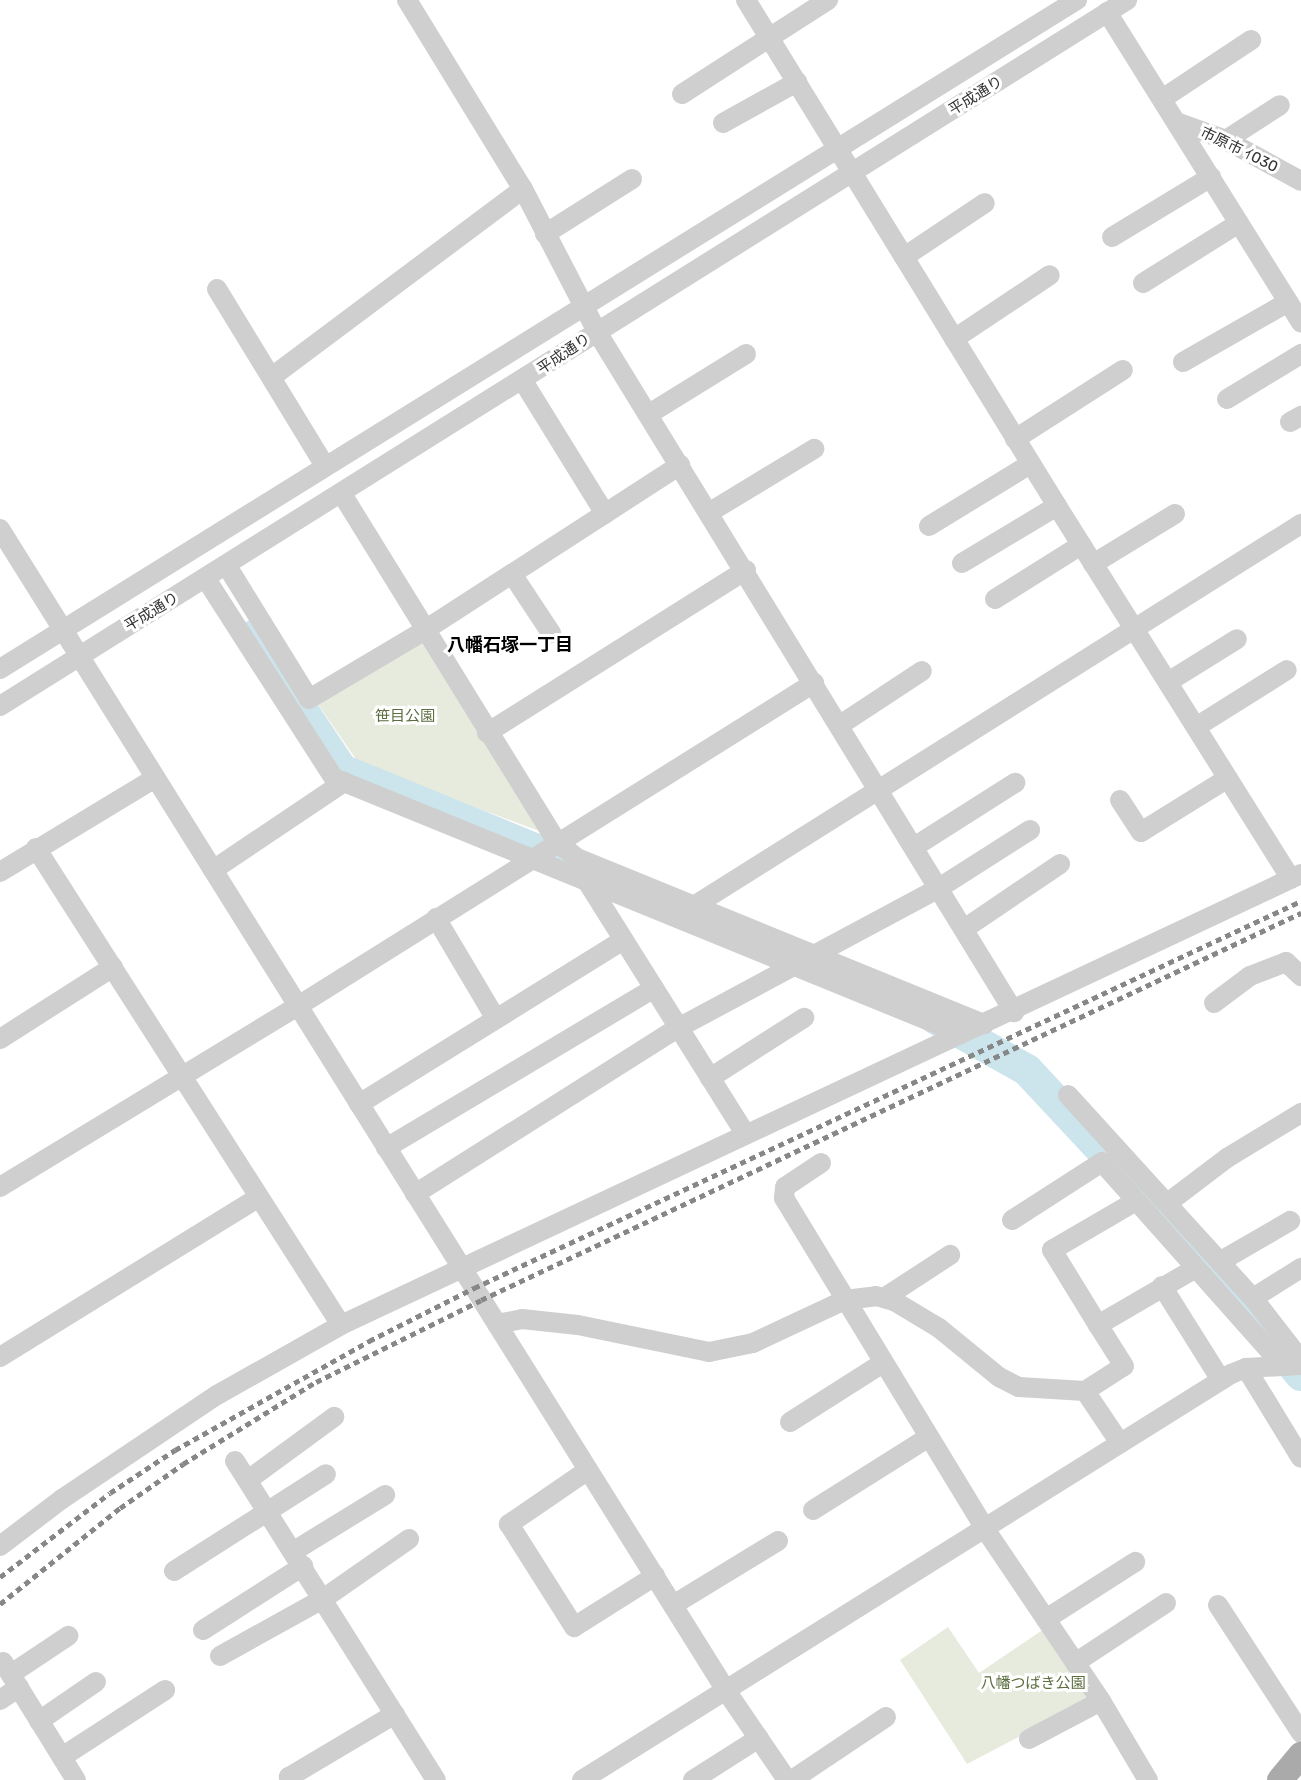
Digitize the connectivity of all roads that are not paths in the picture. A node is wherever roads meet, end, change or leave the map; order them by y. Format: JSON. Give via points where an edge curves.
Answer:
{"nodes":[{"id":1,"x":407,"y":0,"type":"edge"},
{"id":2,"x":746,"y":0,"type":"edge"},
{"id":3,"x":828,"y":0,"type":"edge"},
{"id":4,"x":1077,"y":0,"type":"edge"},
{"id":5,"x":1127,"y":0,"type":"edge"},
{"id":6,"x":1107,"y":12,"type":"junction"},
{"id":7,"x":769,"y":37,"type":"junction"},
{"id":8,"x":1251,"y":40,"type":"dead end"},
{"id":9,"x":797,"y":82,"type":"junction"},
{"id":10,"x":681,"y":94,"type":"dead end"},
{"id":11,"x":1162,"y":99,"type":"junction"},
{"id":12,"x":1280,"y":105,"type":"dead end"},
{"id":13,"x":1176,"y":122,"type":"junction"},
{"id":14,"x":723,"y":123,"type":"dead end"},
{"id":15,"x":1226,"y":140,"type":"junction"},
{"id":16,"x":838,"y":149,"type":"junction"},
{"id":17,"x":852,"y":173,"type":"junction"},
{"id":18,"x":1211,"y":177,"type":"junction"},
{"id":19,"x":632,"y":179,"type":"dead end"},
{"id":20,"x":1301,"y":181,"type":"edge"},
{"id":21,"x":523,"y":189,"type":"junction"},
{"id":22,"x":985,"y":203,"type":"dead end"},
{"id":23,"x":1239,"y":223,"type":"junction"},
{"id":24,"x":546,"y":234,"type":"junction"},
{"id":25,"x":1112,"y":237,"type":"dead end"},
{"id":26,"x":904,"y":257,"type":"junction"},
{"id":27,"x":1050,"y":275,"type":"dead end"},
{"id":28,"x":1143,"y":283,"type":"dead end"},
{"id":29,"x":217,"y":289,"type":"dead end"},
{"id":30,"x":1288,"y":302,"type":"junction"},
{"id":31,"x":583,"y":306,"type":"junction"},
{"id":32,"x":1301,"y":322,"type":"edge"},
{"id":33,"x":597,"y":332,"type":"junction"},
{"id":34,"x":954,"y":339,"type":"junction"},
{"id":35,"x":746,"y":354,"type":"dead end"},
{"id":36,"x":1301,"y":354,"type":"edge"},
{"id":37,"x":1183,"y":362,"type":"dead end"},
{"id":38,"x":1123,"y":370,"type":"dead end"},
{"id":39,"x":273,"y":376,"type":"junction"},
{"id":40,"x":523,"y":381,"type":"junction"},
{"id":41,"x":1227,"y":399,"type":"dead end"},
{"id":42,"x":649,"y":414,"type":"junction"},
{"id":43,"x":1015,"y":439,"type":"junction"},
{"id":44,"x":814,"y":449,"type":"dead end"},
{"id":45,"x":1030,"y":464,"type":"junction"},
{"id":46,"x":680,"y":465,"type":"junction"},
{"id":47,"x":325,"y":466,"type":"junction"},
{"id":48,"x":342,"y":494,"type":"junction"},
{"id":49,"x":1057,"y":506,"type":"junction"},
{"id":50,"x":710,"y":512,"type":"junction"},
{"id":51,"x":605,"y":514,"type":"junction"},
{"id":52,"x":1175,"y":514,"type":"dead end"},
{"id":53,"x":1301,"y":524,"type":"edge"},
{"id":54,"x":929,"y":526,"type":"dead end"},
{"id":55,"x":0,"y":529,"type":"edge"},
{"id":56,"x":1081,"y":545,"type":"junction"},
{"id":57,"x":962,"y":563,"type":"dead end"},
{"id":58,"x":1093,"y":564,"type":"junction"},
{"id":59,"x":227,"y":566,"type":"junction"},
{"id":60,"x":746,"y":570,"type":"junction"},
{"id":61,"x":512,"y":574,"type":"junction"},
{"id":62,"x":206,"y":579,"type":"junction"},
{"id":63,"x":995,"y":599,"type":"dead end"},
{"id":64,"x":62,"y":629,"type":"junction"},
{"id":65,"x":425,"y":630,"type":"junction"},
{"id":66,"x":1135,"y":630,"type":"junction"},
{"id":67,"x":551,"y":633,"type":"dead end"},
{"id":68,"x":1237,"y":639,"type":"dead end"},
{"id":69,"x":79,"y":656,"type":"junction"},
{"id":70,"x":0,"y":669,"type":"edge"},
{"id":71,"x":1287,"y":670,"type":"dead end"},
{"id":72,"x":922,"y":671,"type":"dead end"},
{"id":73,"x":1168,"y":682,"type":"junction"},
{"id":74,"x":814,"y":683,"type":"junction"},
{"id":75,"x":0,"y":706,"type":"edge"},
{"id":76,"x":840,"y":725,"type":"junction"},
{"id":77,"x":1196,"y":727,"type":"junction"},
{"id":78,"x":487,"y":733,"type":"junction"},
{"id":79,"x":155,"y":778,"type":"junction"},
{"id":80,"x":1228,"y":778,"type":"junction"},
{"id":81,"x":344,"y":782,"type":"junction"},
{"id":82,"x":1014,"y":783,"type":"dead end"},
{"id":83,"x":878,"y":788,"type":"junction"},
{"id":84,"x":1120,"y":800,"type":"dead end"},
{"id":85,"x":1030,"y":830,"type":"dead end"},
{"id":86,"x":557,"y":842,"type":"junction"},
{"id":87,"x":914,"y":847,"type":"junction"},
{"id":88,"x":36,"y":848,"type":"junction"},
{"id":89,"x":531,"y":858,"type":"junction"},
{"id":90,"x":1060,"y":864,"type":"dead end"},
{"id":91,"x":213,"y":870,"type":"junction"},
{"id":92,"x":0,"y":872,"type":"edge"},
{"id":93,"x":1296,"y":876,"type":"edge"},
{"id":94,"x":588,"y":883,"type":"junction"},
{"id":95,"x":939,"y":888,"type":"junction"},
{"id":96,"x":697,"y":904,"type":"junction"},
{"id":97,"x":436,"y":918,"type":"junction"},
{"id":98,"x":964,"y":929,"type":"junction"},
{"id":99,"x":623,"y":940,"type":"junction"},
{"id":100,"x":816,"y":953,"type":"junction"},
{"id":101,"x":790,"y":966,"type":"junction"},
{"id":102,"x":112,"y":967,"type":"junction"},
{"id":103,"x":1301,"y":976,"type":"edge"},
{"id":104,"x":654,"y":988,"type":"junction"},
{"id":105,"x":1214,"y":1003,"type":"dead end"},
{"id":106,"x":298,"y":1006,"type":"junction"},
{"id":107,"x":1014,"y":1012,"type":"junction"},
{"id":108,"x":804,"y":1017,"type":"dead end"},
{"id":109,"x":496,"y":1019,"type":"junction"},
{"id":110,"x":984,"y":1024,"type":"junction"},
{"id":111,"x":678,"y":1028,"type":"junction"},
{"id":112,"x":959,"y":1034,"type":"junction"},
{"id":113,"x":0,"y":1039,"type":"edge"},
{"id":114,"x":182,"y":1075,"type":"junction"},
{"id":115,"x":710,"y":1078,"type":"junction"},
{"id":116,"x":1068,"y":1095,"type":"dead end"},
{"id":117,"x":359,"y":1104,"type":"junction"},
{"id":118,"x":1301,"y":1113,"type":"edge"},
{"id":119,"x":746,"y":1135,"type":"junction"},
{"id":120,"x":386,"y":1148,"type":"junction"},
{"id":121,"x":821,"y":1163,"type":"dead end"},
{"id":122,"x":0,"y":1187,"type":"edge"},
{"id":123,"x":416,"y":1194,"type":"junction"},
{"id":124,"x":259,"y":1197,"type":"junction"},
{"id":125,"x":1137,"y":1201,"type":"junction"},
{"id":126,"x":1169,"y":1202,"type":"junction"},
{"id":127,"x":1012,"y":1220,"type":"dead end"},
{"id":128,"x":1290,"y":1221,"type":"dead end"},
{"id":129,"x":950,"y":1255,"type":"dead end"},
{"id":130,"x":1221,"y":1261,"type":"junction"},
{"id":131,"x":1196,"y":1268,"type":"junction"},
{"id":132,"x":1301,"y":1268,"type":"edge"},
{"id":133,"x":462,"y":1270,"type":"junction"},
{"id":134,"x":1162,"y":1286,"type":"junction"},
{"id":135,"x":884,"y":1298,"type":"junction"},
{"id":136,"x":1254,"y":1298,"type":"junction"},
{"id":137,"x":845,"y":1300,"type":"junction"},
{"id":138,"x":497,"y":1324,"type":"junction"},
{"id":139,"x":341,"y":1325,"type":"junction"},
{"id":140,"x":1098,"y":1325,"type":"junction"},
{"id":141,"x":0,"y":1357,"type":"edge"},
{"id":142,"x":883,"y":1363,"type":"junction"},
{"id":143,"x":1292,"y":1364,"type":"edge"},
{"id":144,"x":1246,"y":1368,"type":"junction"},
{"id":145,"x":1221,"y":1380,"type":"junction"},
{"id":146,"x":1085,"y":1391,"type":"junction"},
{"id":147,"x":334,"y":1418,"type":"dead end"},
{"id":148,"x":790,"y":1422,"type":"dead end"},
{"id":149,"x":929,"y":1437,"type":"junction"},
{"id":150,"x":1120,"y":1443,"type":"junction"},
{"id":151,"x":1301,"y":1458,"type":"edge"},
{"id":152,"x":235,"y":1461,"type":"dead end"},
{"id":153,"x":588,"y":1470,"type":"junction"},
{"id":154,"x":326,"y":1474,"type":"dead end"},
{"id":155,"x":248,"y":1480,"type":"junction"},
{"id":156,"x":385,"y":1495,"type":"dead end"},
{"id":157,"x":813,"y":1510,"type":"dead end"},
{"id":158,"x":270,"y":1513,"type":"junction"},
{"id":159,"x":985,"y":1529,"type":"junction"},
{"id":160,"x":409,"y":1539,"type":"dead end"},
{"id":161,"x":778,"y":1541,"type":"dead end"},
{"id":162,"x":0,"y":1546,"type":"edge"},
{"id":163,"x":298,"y":1559,"type":"junction"},
{"id":164,"x":1135,"y":1562,"type":"dead end"},
{"id":165,"x":174,"y":1571,"type":"dead end"},
{"id":166,"x":655,"y":1576,"type":"junction"},
{"id":167,"x":323,"y":1599,"type":"junction"},
{"id":168,"x":1166,"y":1603,"type":"dead end"},
{"id":169,"x":673,"y":1605,"type":"junction"},
{"id":170,"x":1218,"y":1605,"type":"dead end"},
{"id":171,"x":1046,"y":1619,"type":"junction"},
{"id":172,"x":202,"y":1630,"type":"dead end"},
{"id":173,"x":68,"y":1636,"type":"dead end"},
{"id":174,"x":220,"y":1656,"type":"dead end"},
{"id":175,"x":1075,"y":1663,"type":"junction"},
{"id":176,"x":11,"y":1675,"type":"junction"},
{"id":177,"x":96,"y":1682,"type":"dead end"},
{"id":178,"x":165,"y":1690,"type":"dead end"},
{"id":179,"x":727,"y":1692,"type":"junction"},
{"id":180,"x":0,"y":1700,"type":"edge"},
{"id":181,"x":1101,"y":1701,"type":"junction"},
{"id":182,"x":395,"y":1714,"type":"junction"},
{"id":183,"x":886,"y":1717,"type":"dead end"},
{"id":184,"x":39,"y":1720,"type":"junction"},
{"id":185,"x":1301,"y":1733,"type":"edge"},
{"id":186,"x":759,"y":1738,"type":"junction"},
{"id":187,"x":1029,"y":1739,"type":"dead end"},
{"id":188,"x":1301,"y":1755,"type":"edge"},
{"id":189,"x":62,"y":1757,"type":"junction"},
{"id":190,"x":76,"y":1780,"type":"edge"},
{"id":191,"x":291,"y":1780,"type":"edge"},
{"id":192,"x":436,"y":1780,"type":"edge"},
{"id":193,"x":582,"y":1780,"type":"edge"},
{"id":194,"x":693,"y":1780,"type":"edge"},
{"id":195,"x":787,"y":1780,"type":"edge"},
{"id":196,"x":792,"y":1780,"type":"edge"},
{"id":197,"x":1148,"y":1780,"type":"edge"},
{"id":198,"x":1280,"y":1780,"type":"edge"}],
"edges":[{"from":1,"to":21,"type":"street"},
{"from":2,"to":7,"type":"street"},
{"from":3,"to":7,"type":"street"},
{"from":4,"to":16,"type":"street","name":"平成通り"},
{"from":5,"to":6,"type":"street","name":"平成通り"},
{"from":6,"to":11,"type":"street"},
{"from":6,"to":17,"type":"street","name":"平成通り"},
{"from":7,"to":9,"type":"street"},
{"from":7,"to":10,"type":"street"},
{"from":8,"to":11,"type":"street"},
{"from":9,"to":14,"type":"street"},
{"from":9,"to":16,"type":"street"},
{"from":11,"to":13,"type":"street"},
{"from":12,"to":15,"type":"street"},
{"from":13,"to":15,"type":"street","name":"市原市 ｲ030"},
{"from":13,"to":18,"type":"street"},
{"from":15,"to":20,"type":"street","name":"市原市 ｲ030"},
{"from":16,"to":17,"type":"street"},
{"from":16,"to":31,"type":"street","name":"平成通り"},
{"from":17,"to":26,"type":"street"},
{"from":17,"to":33,"type":"street","name":"平成通り"},
{"from":18,"to":23,"type":"street"},
{"from":18,"to":25,"type":"street"},
{"from":19,"to":24,"type":"street"},
{"from":21,"to":24,"type":"street"},
{"from":21,"to":39,"type":"street"},
{"from":22,"to":26,"type":"street"},
{"from":23,"to":28,"type":"street"},
{"from":23,"to":30,"type":"street"},
{"from":24,"to":31,"type":"street"},
{"from":26,"to":34,"type":"street"},
{"from":27,"to":34,"type":"street"},
{"from":29,"to":39,"type":"street"},
{"from":30,"to":32,"type":"street"},
{"from":30,"to":37,"type":"street"},
{"from":31,"to":33,"type":"street"},
{"from":31,"to":47,"type":"street","name":"平成通り"},
{"from":33,"to":40,"type":"street","name":"平成通り"},
{"from":33,"to":42,"type":"street"},
{"from":34,"to":43,"type":"street"},
{"from":35,"to":42,"type":"street"},
{"from":36,"to":41,"type":"street"},
{"from":38,"to":43,"type":"street"},
{"from":39,"to":47,"type":"street"},
{"from":40,"to":48,"type":"street","name":"平成通り"},
{"from":40,"to":51,"type":"street"},
{"from":42,"to":46,"type":"street"},
{"from":43,"to":45,"type":"street"},
{"from":44,"to":50,"type":"street"},
{"from":45,"to":49,"type":"street"},
{"from":45,"to":54,"type":"street"},
{"from":46,"to":50,"type":"street"},
{"from":46,"to":51,"type":"street"},
{"from":47,"to":64,"type":"street","name":"平成通り"},
{"from":48,"to":59,"type":"street","name":"平成通り"},
{"from":48,"to":65,"type":"street"},
{"from":49,"to":56,"type":"street"},
{"from":49,"to":57,"type":"street"},
{"from":50,"to":60,"type":"street"},
{"from":51,"to":61,"type":"street"},
{"from":52,"to":58,"type":"street"},
{"from":53,"to":66,"type":"street"},
{"from":55,"to":64,"type":"street"},
{"from":56,"to":58,"type":"street"},
{"from":56,"to":63,"type":"street"},
{"from":58,"to":66,"type":"street"},
{"from":59,"to":62,"type":"street","name":"平成通り"},
{"from":59,"to":65,"type":"street","via":[[309,699]]},
{"from":60,"to":74,"type":"street"},
{"from":60,"to":78,"type":"street"},
{"from":61,"to":65,"type":"street"},
{"from":61,"to":67,"type":"street"},
{"from":62,"to":69,"type":"street","name":"平成通り"},
{"from":62,"to":81,"type":"street","via":[[334,778]]},
{"from":64,"to":69,"type":"street"},
{"from":64,"to":70,"type":"street","name":"平成通り"},
{"from":65,"to":78,"type":"street"},
{"from":66,"to":73,"type":"street"},
{"from":66,"to":83,"type":"street"},
{"from":68,"to":73,"type":"street"},
{"from":69,"to":75,"type":"street","name":"平成通り"},
{"from":69,"to":79,"type":"street"},
{"from":71,"to":77,"type":"street"},
{"from":72,"to":76,"type":"street"},
{"from":73,"to":77,"type":"street"},
{"from":74,"to":76,"type":"street"},
{"from":74,"to":86,"type":"street"},
{"from":76,"to":83,"type":"street"},
{"from":77,"to":80,"type":"street"},
{"from":78,"to":86,"type":"street"},
{"from":79,"to":88,"type":"street"},
{"from":79,"to":91,"type":"street"},
{"from":80,"to":84,"type":"street","via":[[1141,832]]},
{"from":80,"to":93,"type":"street"},
{"from":81,"to":89,"type":"street"},
{"from":81,"to":91,"type":"street"},
{"from":82,"to":87,"type":"street"},
{"from":83,"to":87,"type":"street"},
{"from":83,"to":96,"type":"street"},
{"from":85,"to":95,"type":"street"},
{"from":86,"to":89,"type":"street"},
{"from":86,"to":96,"type":"street","via":[[577,858]]},
{"from":87,"to":95,"type":"street"},
{"from":88,"to":92,"type":"street"},
{"from":88,"to":102,"type":"street"},
{"from":89,"to":94,"type":"street"},
{"from":89,"to":97,"type":"street"},
{"from":90,"to":98,"type":"street"},
{"from":91,"to":106,"type":"street"},
{"from":93,"to":107,"type":"street"},
{"from":94,"to":99,"type":"street"},
{"from":94,"to":101,"type":"street"},
{"from":95,"to":98,"type":"street"},
{"from":95,"to":100,"type":"street"},
{"from":96,"to":100,"type":"street"},
{"from":97,"to":106,"type":"street"},
{"from":97,"to":109,"type":"street"},
{"from":98,"to":107,"type":"street"},
{"from":99,"to":104,"type":"street"},
{"from":99,"to":109,"type":"street"},
{"from":100,"to":101,"type":"street"},
{"from":100,"to":110,"type":"street"},
{"from":101,"to":111,"type":"street"},
{"from":101,"to":112,"type":"street"},
{"from":102,"to":113,"type":"street"},
{"from":102,"to":114,"type":"street"},
{"from":103,"to":105,"type":"street","via":[[1286,962],[1250,976]]},
{"from":104,"to":111,"type":"street"},
{"from":104,"to":120,"type":"street"},
{"from":106,"to":114,"type":"street"},
{"from":106,"to":117,"type":"street"},
{"from":107,"to":110,"type":"street"},
{"from":108,"to":115,"type":"street"},
{"from":109,"to":117,"type":"street"},
{"from":110,"to":112,"type":"street"},
{"from":111,"to":115,"type":"street"},
{"from":111,"to":123,"type":"street"},
{"from":112,"to":119,"type":"street"},
{"from":114,"to":122,"type":"street"},
{"from":114,"to":124,"type":"street"},
{"from":115,"to":119,"type":"street"},
{"from":116,"to":126,"type":"street"},
{"from":117,"to":120,"type":"street"},
{"from":118,"to":126,"type":"street","via":[[1227,1158]]},
{"from":119,"to":133,"type":"street"},
{"from":120,"to":123,"type":"street"},
{"from":121,"to":137,"type":"street","via":[[784,1186],[784,1198]]},
{"from":123,"to":133,"type":"street"},
{"from":124,"to":139,"type":"street"},
{"from":124,"to":141,"type":"street"},
{"from":125,"to":127,"type":"street","via":[[1102,1162]]},
{"from":125,"to":131,"type":"street"},
{"from":125,"to":140,"type":"street","via":[[1052,1250]]},
{"from":126,"to":130,"type":"street"},
{"from":128,"to":130,"type":"street"},
{"from":129,"to":135,"type":"street"},
{"from":130,"to":136,"type":"street"},
{"from":131,"to":134,"type":"street"},
{"from":131,"to":143,"type":"street"},
{"from":132,"to":136,"type":"street"},
{"from":133,"to":138,"type":"street"},
{"from":133,"to":139,"type":"street"},
{"from":134,"to":140,"type":"street"},
{"from":134,"to":145,"type":"street"},
{"from":135,"to":137,"type":"street"},
{"from":135,"to":146,"type":"street","via":[[939,1328],[999,1377],[1019,1388]]},
{"from":136,"to":143,"type":"street"},
{"from":137,"to":138,"type":"street","via":[[753,1342],[709,1352],[578,1325],[522,1319]]},
{"from":137,"to":142,"type":"street"},
{"from":138,"to":153,"type":"street"},
{"from":139,"to":162,"type":"street","via":[[217,1395],[62,1499]]},
{"from":140,"to":146,"type":"street","via":[[1124,1366]]},
{"from":142,"to":148,"type":"street"},
{"from":142,"to":149,"type":"street"},
{"from":143,"to":144,"type":"street"},
{"from":144,"to":145,"type":"street"},
{"from":144,"to":151,"type":"street"},
{"from":145,"to":150,"type":"street"},
{"from":146,"to":150,"type":"street"},
{"from":147,"to":155,"type":"street"},
{"from":149,"to":157,"type":"street"},
{"from":149,"to":159,"type":"street"},
{"from":150,"to":159,"type":"street"},
{"from":152,"to":155,"type":"street"},
{"from":153,"to":166,"type":"street"},
{"from":153,"to":166,"type":"street","via":[[509,1524],[574,1627]]},
{"from":154,"to":158,"type":"street"},
{"from":155,"to":158,"type":"street"},
{"from":156,"to":163,"type":"street"},
{"from":158,"to":163,"type":"street"},
{"from":158,"to":165,"type":"street"},
{"from":159,"to":171,"type":"street"},
{"from":159,"to":179,"type":"street"},
{"from":160,"to":167,"type":"street"},
{"from":161,"to":169,"type":"street"},
{"from":163,"to":167,"type":"street"},
{"from":163,"to":172,"type":"street"},
{"from":164,"to":171,"type":"street"},
{"from":166,"to":169,"type":"street"},
{"from":167,"to":174,"type":"street"},
{"from":167,"to":182,"type":"street"},
{"from":168,"to":175,"type":"street"},
{"from":169,"to":179,"type":"street"},
{"from":170,"to":185,"type":"street"},
{"from":171,"to":175,"type":"street"},
{"from":173,"to":176,"type":"street"},
{"from":175,"to":181,"type":"street"},
{"from":176,"to":180,"type":"street"},
{"from":176,"to":184,"type":"street"},
{"from":177,"to":184,"type":"street"},
{"from":178,"to":189,"type":"street"},
{"from":179,"to":186,"type":"street"},
{"from":179,"to":193,"type":"street"},
{"from":181,"to":187,"type":"street"},
{"from":181,"to":197,"type":"street"},
{"from":182,"to":191,"type":"street","via":[[289,1777]]},
{"from":182,"to":192,"type":"street"},
{"from":183,"to":196,"type":"street"},
{"from":184,"to":189,"type":"street"},
{"from":186,"to":194,"type":"street"},
{"from":186,"to":195,"type":"street"},
{"from":188,"to":198,"type":"main road"},
{"from":189,"to":190,"type":"street"}]}
